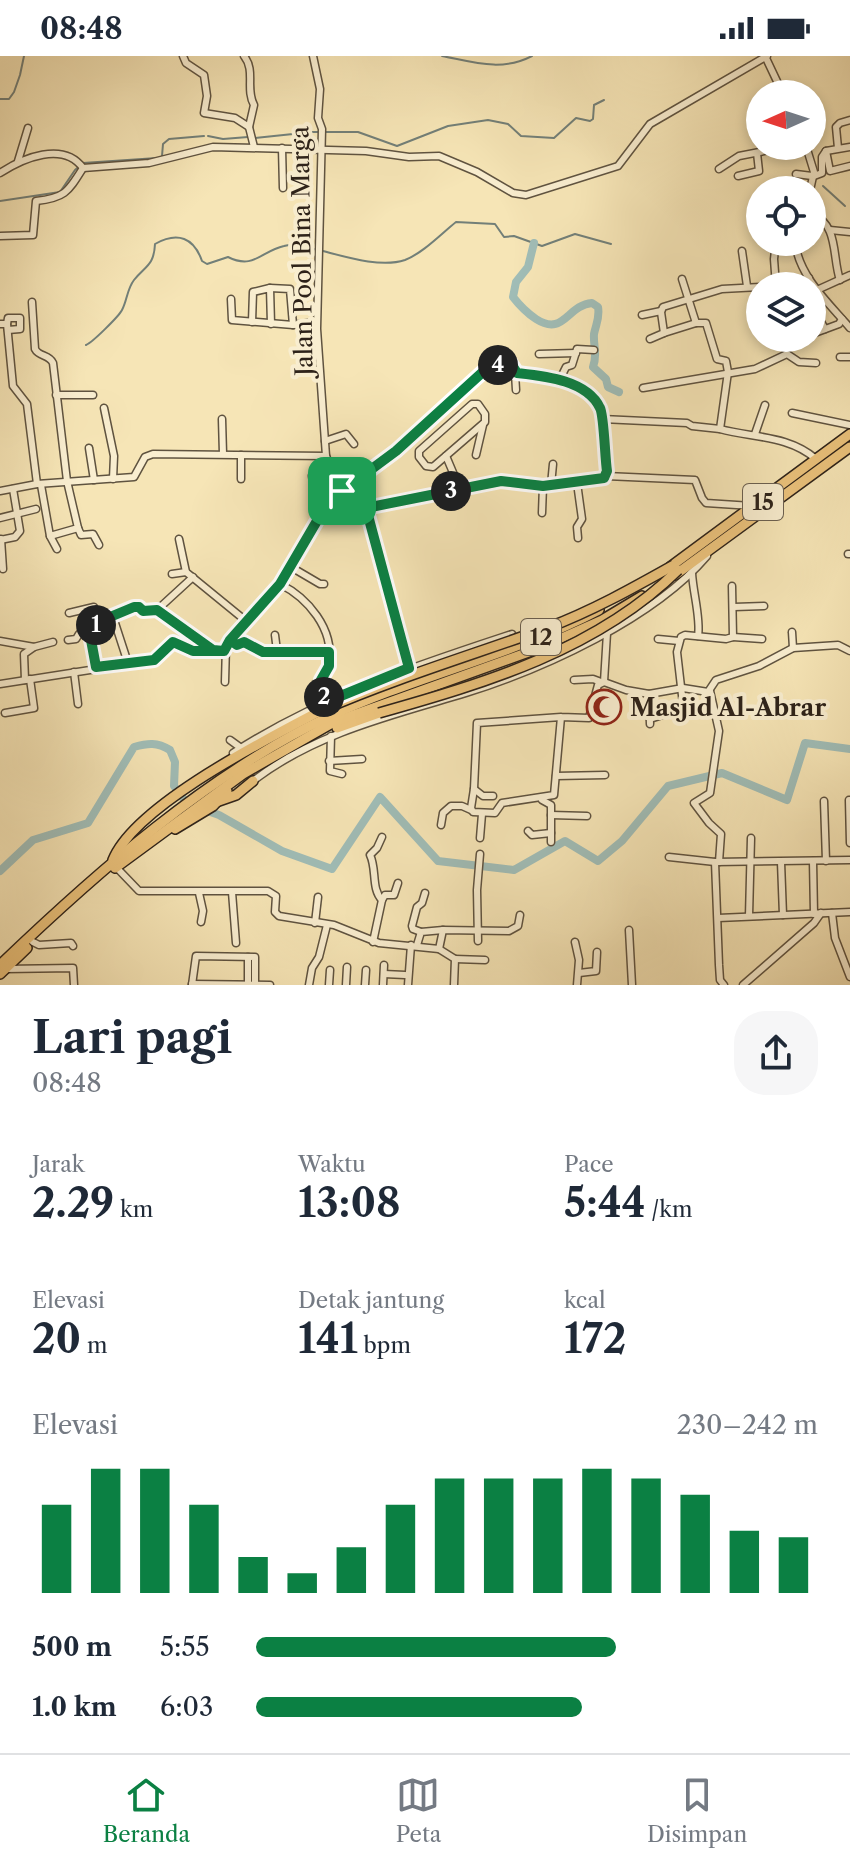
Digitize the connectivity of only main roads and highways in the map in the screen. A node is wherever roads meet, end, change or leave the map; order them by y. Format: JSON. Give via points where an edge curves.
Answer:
{"nodes":[{"id":1,"x":850,"y":436,"type":"edge"},
{"id":2,"x":850,"y":445,"type":"edge"},
{"id":3,"x":676,"y":567,"type":"junction"},
{"id":4,"x":638,"y":593,"type":"junction"},
{"id":5,"x":414,"y":688,"type":"junction"},
{"id":6,"x":253,"y":781,"type":"road end"},
{"id":7,"x":212,"y":799,"type":"junction"},
{"id":8,"x":190,"y":813,"type":"junction"},
{"id":9,"x":114,"y":865,"type":"junction"},
{"id":10,"x":2,"y":969,"type":"edge"}],
"edges":[{"from":1,"to":3,"type":"highway","number":"15"},
{"from":1,"to":4,"type":"highway","number":"12"},
{"from":2,"to":3,"type":"highway","number":"15"},
{"from":2,"to":4,"type":"highway","number":"12","via":[[716,545]]},
{"from":3,"to":7,"type":"highway","bridge":true,"via":[[645,598],[541,659],[491,680],[337,727]]},
{"from":3,"to":9,"type":"highway","bridge":true,"via":[[549,627],[324,706],[171,799],[142,822],[115,854]]},
{"from":4,"to":5,"type":"highway","number":"12"},
{"from":4,"to":5,"type":"highway","number":"12","via":[[602,620],[537,649]]},
{"from":5,"to":7,"type":"highway","number":"12","via":[[304,730],[264,752]]},
{"from":6,"to":7,"type":"highway","via":[[236,795]]},
{"from":7,"to":8,"type":"highway","number":"12"},
{"from":7,"to":8,"type":"highway"},
{"from":8,"to":9,"type":"highway","number":"12"},
{"from":8,"to":9,"type":"highway","number":"12"},
{"from":9,"to":10,"type":"highway","number":"12"},
{"from":9,"to":10,"type":"highway","number":"12"}]}
